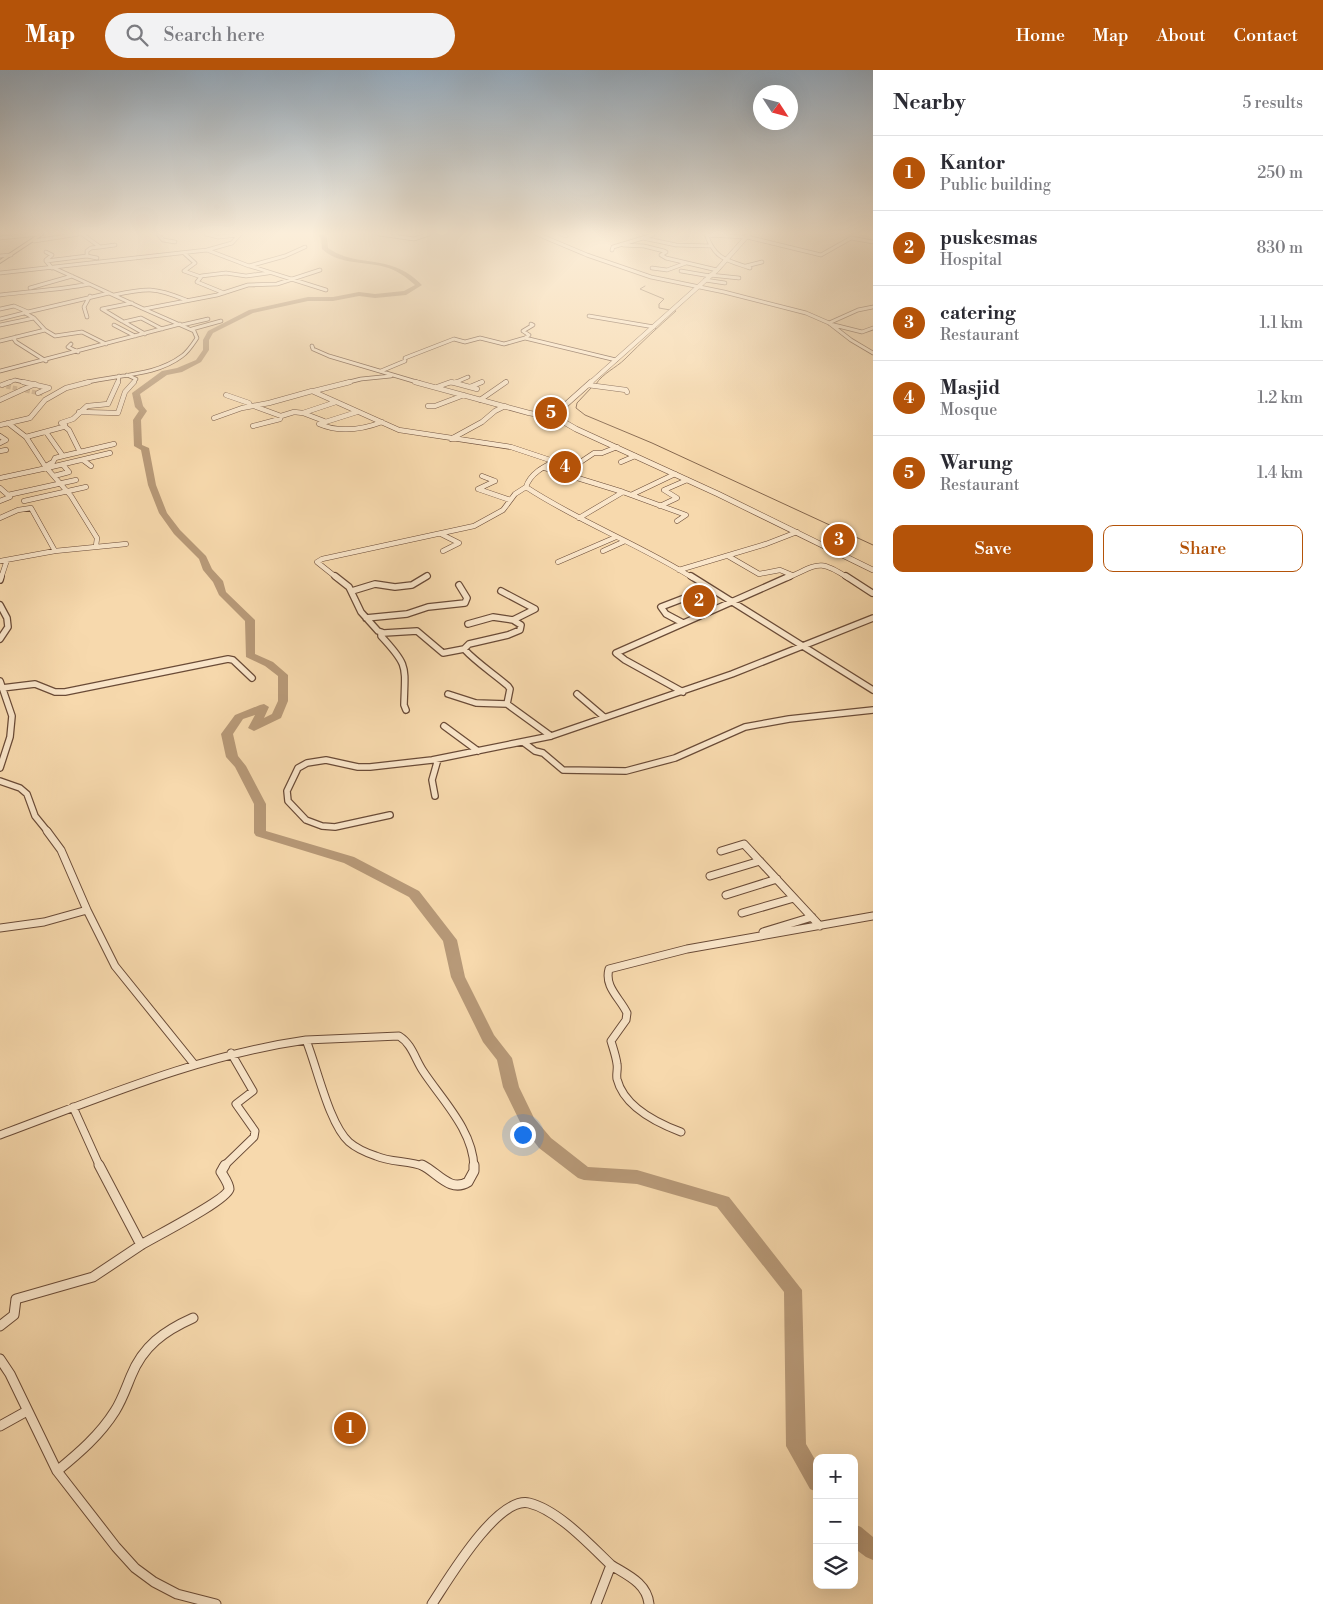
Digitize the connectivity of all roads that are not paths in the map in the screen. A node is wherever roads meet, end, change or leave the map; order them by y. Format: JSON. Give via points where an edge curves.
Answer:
{"nodes":[{"id":1,"x":54,"y":306,"type":"edge"},
{"id":2,"x":85,"y":306,"type":"edge"},
{"id":3,"x":119,"y":306,"type":"edge"},
{"id":4,"x":137,"y":306,"type":"edge"},
{"id":5,"x":162,"y":306,"type":"edge"},
{"id":6,"x":678,"y":306,"type":"edge"},
{"id":7,"x":777,"y":306,"type":"edge"},
{"id":8,"x":873,"y":307,"type":"edge"},
{"id":9,"x":0,"y":309,"type":"edge"},
{"id":10,"x":144,"y":309,"type":"junction"},
{"id":11,"x":27,"y":313,"type":"junction"},
{"id":12,"x":12,"y":316,"type":"junction"},
{"id":13,"x":86,"y":316,"type":"dead end"},
{"id":14,"x":589,"y":316,"type":"dead end"},
{"id":15,"x":34,"y":318,"type":"junction"},
{"id":16,"x":0,"y":319,"type":"edge"},
{"id":17,"x":208,"y":319,"type":"dead end"},
{"id":18,"x":122,"y":321,"type":"junction"},
{"id":19,"x":221,"y":321,"type":"dead end"},
{"id":20,"x":829,"y":323,"type":"junction"},
{"id":21,"x":531,"y":324,"type":"dead end"},
{"id":22,"x":114,"y":325,"type":"dead end"},
{"id":23,"x":181,"y":325,"type":"junction"},
{"id":24,"x":654,"y":327,"type":"junction"},
{"id":25,"x":1,"y":328,"type":"edge"},
{"id":26,"x":873,"y":328,"type":"edge"},
{"id":27,"x":162,"y":329,"type":"junction"},
{"id":28,"x":192,"y":329,"type":"junction"},
{"id":29,"x":45,"y":330,"type":"junction"},
{"id":30,"x":145,"y":334,"type":"junction"},
{"id":31,"x":135,"y":336,"type":"junction"},
{"id":32,"x":16,"y":337,"type":"junction"},
{"id":33,"x":525,"y":338,"type":"junction"},
{"id":34,"x":0,"y":340,"type":"edge"},
{"id":35,"x":71,"y":344,"type":"dead end"},
{"id":36,"x":106,"y":344,"type":"junction"},
{"id":37,"x":312,"y":346,"type":"dead end"},
{"id":38,"x":78,"y":352,"type":"junction"},
{"id":39,"x":873,"y":353,"type":"edge"},
{"id":40,"x":46,"y":360,"type":"junction"},
{"id":41,"x":616,"y":360,"type":"junction"},
{"id":42,"x":0,"y":371,"type":"edge"},
{"id":43,"x":380,"y":371,"type":"junction"},
{"id":44,"x":128,"y":375,"type":"junction"},
{"id":45,"x":119,"y":376,"type":"junction"},
{"id":46,"x":393,"y":376,"type":"junction"},
{"id":47,"x":468,"y":377,"type":"dead end"},
{"id":48,"x":482,"y":382,"type":"dead end"},
{"id":49,"x":506,"y":382,"type":"dead end"},
{"id":50,"x":454,"y":383,"type":"junction"},
{"id":51,"x":34,"y":384,"type":"junction"},
{"id":52,"x":2,"y":385,"type":"dead end"},
{"id":53,"x":590,"y":385,"type":"junction"},
{"id":54,"x":437,"y":387,"type":"junction"},
{"id":55,"x":470,"y":387,"type":"junction"},
{"id":56,"x":477,"y":389,"type":"dead end"},
{"id":57,"x":314,"y":391,"type":"junction"},
{"id":58,"x":627,"y":392,"type":"dead end"},
{"id":59,"x":38,"y":393,"type":"dead end"},
{"id":60,"x":226,"y":395,"type":"dead end"},
{"id":61,"x":464,"y":396,"type":"junction"},
{"id":62,"x":0,"y":400,"type":"edge"},
{"id":63,"x":480,"y":400,"type":"junction"},
{"id":64,"x":336,"y":402,"type":"junction"},
{"id":65,"x":251,"y":406,"type":"junction"},
{"id":66,"x":428,"y":406,"type":"dead end"},
{"id":67,"x":505,"y":406,"type":"junction"},
{"id":68,"x":79,"y":412,"type":"junction"},
{"id":69,"x":357,"y":412,"type":"junction"},
{"id":70,"x":303,"y":413,"type":"junction"},
{"id":71,"x":281,"y":416,"type":"junction"},
{"id":72,"x":214,"y":418,"type":"dead end"},
{"id":73,"x":556,"y":418,"type":"junction"},
{"id":74,"x":324,"y":421,"type":"junction"},
{"id":75,"x":382,"y":422,"type":"junction"},
{"id":76,"x":8,"y":423,"type":"junction"},
{"id":77,"x":0,"y":425,"type":"edge"},
{"id":78,"x":64,"y":426,"type":"junction"},
{"id":79,"x":253,"y":426,"type":"dead end"},
{"id":80,"x":46,"y":432,"type":"junction"},
{"id":81,"x":0,"y":436,"type":"edge"},
{"id":82,"x":26,"y":437,"type":"junction"},
{"id":83,"x":451,"y":439,"type":"junction"},
{"id":84,"x":0,"y":443,"type":"edge"},
{"id":85,"x":114,"y":444,"type":"dead end"},
{"id":86,"x":617,"y":447,"type":"junction"},
{"id":87,"x":6,"y":450,"type":"dead end"},
{"id":88,"x":0,"y":451,"type":"edge"},
{"id":89,"x":80,"y":452,"type":"junction"},
{"id":90,"x":110,"y":453,"type":"dead end"},
{"id":91,"x":570,"y":453,"type":"dead end"},
{"id":92,"x":102,"y":455,"type":"junction"},
{"id":93,"x":62,"y":456,"type":"junction"},
{"id":94,"x":635,"y":456,"type":"junction"},
{"id":95,"x":83,"y":460,"type":"junction"},
{"id":96,"x":110,"y":461,"type":"dead end"},
{"id":97,"x":553,"y":461,"type":"junction"},
{"id":98,"x":621,"y":462,"type":"dead end"},
{"id":99,"x":63,"y":465,"type":"junction"},
{"id":100,"x":91,"y":466,"type":"dead end"},
{"id":101,"x":46,"y":467,"type":"junction"},
{"id":102,"x":574,"y":467,"type":"dead end"},
{"id":103,"x":545,"y":468,"type":"junction"},
{"id":104,"x":675,"y":474,"type":"junction"},
{"id":105,"x":54,"y":476,"type":"junction"},
{"id":106,"x":482,"y":476,"type":"dead end"},
{"id":107,"x":0,"y":478,"type":"edge"},
{"id":108,"x":76,"y":480,"type":"dead end"},
{"id":109,"x":688,"y":480,"type":"junction"},
{"id":110,"x":60,"y":484,"type":"junction"},
{"id":111,"x":86,"y":487,"type":"dead end"},
{"id":112,"x":526,"y":487,"type":"junction"},
{"id":113,"x":0,"y":488,"type":"edge"},
{"id":114,"x":67,"y":492,"type":"junction"},
{"id":115,"x":623,"y":492,"type":"junction"},
{"id":116,"x":8,"y":495,"type":"junction"},
{"id":117,"x":631,"y":495,"type":"junction"},
{"id":118,"x":0,"y":500,"type":"edge"},
{"id":119,"x":510,"y":500,"type":"junction"},
{"id":120,"x":24,"y":501,"type":"dead end"},
{"id":121,"x":660,"y":506,"type":"junction"},
{"id":122,"x":0,"y":518,"type":"edge"},
{"id":123,"x":578,"y":518,"type":"junction"},
{"id":124,"x":677,"y":520,"type":"dead end"},
{"id":125,"x":797,"y":532,"type":"junction"},
{"id":126,"x":442,"y":534,"type":"junction"},
{"id":127,"x":616,"y":537,"type":"junction"},
{"id":128,"x":625,"y":542,"type":"junction"},
{"id":129,"x":126,"y":544,"type":"dead end"},
{"id":130,"x":96,"y":546,"type":"junction"},
{"id":131,"x":55,"y":551,"type":"junction"},
{"id":132,"x":443,"y":551,"type":"dead end"},
{"id":133,"x":603,"y":551,"type":"dead end"},
{"id":134,"x":728,"y":556,"type":"junction"},
{"id":135,"x":7,"y":560,"type":"junction"},
{"id":136,"x":0,"y":561,"type":"edge"},
{"id":137,"x":558,"y":562,"type":"dead end"},
{"id":138,"x":679,"y":570,"type":"junction"},
{"id":139,"x":873,"y":570,"type":"edge"},
{"id":140,"x":792,"y":575,"type":"junction"},
{"id":141,"x":427,"y":576,"type":"dead end"},
{"id":142,"x":0,"y":580,"type":"edge"},
{"id":143,"x":459,"y":585,"type":"dead end"},
{"id":144,"x":708,"y":589,"type":"junction"},
{"id":145,"x":352,"y":591,"type":"junction"},
{"id":146,"x":501,"y":591,"type":"dead end"},
{"id":147,"x":872,"y":593,"type":"edge"},
{"id":148,"x":728,"y":602,"type":"junction"},
{"id":149,"x":0,"y":605,"type":"edge"},
{"id":150,"x":366,"y":618,"type":"junction"},
{"id":151,"x":873,"y":618,"type":"edge"},
{"id":152,"x":513,"y":620,"type":"junction"},
{"id":153,"x":683,"y":622,"type":"junction"},
{"id":154,"x":9,"y":623,"type":"junction"},
{"id":155,"x":0,"y":624,"type":"edge"},
{"id":156,"x":468,"y":624,"type":"dead end"},
{"id":157,"x":381,"y":632,"type":"junction"},
{"id":158,"x":0,"y":639,"type":"edge"},
{"id":159,"x":801,"y":647,"type":"junction"},
{"id":160,"x":464,"y":648,"type":"junction"},
{"id":161,"x":252,"y":678,"type":"dead end"},
{"id":162,"x":1,"y":684,"type":"edge"},
{"id":163,"x":873,"y":690,"type":"edge"},
{"id":164,"x":683,"y":692,"type":"junction"},
{"id":165,"x":448,"y":694,"type":"dead end"},
{"id":166,"x":577,"y":694,"type":"dead end"},
{"id":167,"x":507,"y":704,"type":"junction"},
{"id":168,"x":406,"y":710,"type":"dead end"},
{"id":169,"x":873,"y":710,"type":"edge"},
{"id":170,"x":604,"y":718,"type":"junction"},
{"id":171,"x":444,"y":726,"type":"dead end"},
{"id":172,"x":551,"y":736,"type":"junction"},
{"id":173,"x":523,"y":742,"type":"junction"},
{"id":174,"x":478,"y":751,"type":"junction"},
{"id":175,"x":438,"y":759,"type":"junction"},
{"id":176,"x":0,"y":768,"type":"edge"},
{"id":177,"x":0,"y":781,"type":"edge"},
{"id":178,"x":435,"y":796,"type":"dead end"},
{"id":179,"x":390,"y":815,"type":"dead end"},
{"id":180,"x":721,"y":851,"type":"dead end"},
{"id":181,"x":760,"y":861,"type":"junction"},
{"id":182,"x":710,"y":876,"type":"dead end"},
{"id":183,"x":777,"y":880,"type":"junction"},
{"id":184,"x":726,"y":894,"type":"dead end"},
{"id":185,"x":794,"y":898,"type":"junction"},
{"id":186,"x":87,"y":910,"type":"junction"},
{"id":187,"x":742,"y":913,"type":"dead end"},
{"id":188,"x":873,"y":916,"type":"edge"},
{"id":189,"x":812,"y":917,"type":"junction"},
{"id":190,"x":820,"y":926,"type":"junction"},
{"id":191,"x":0,"y":928,"type":"edge"},
{"id":192,"x":763,"y":932,"type":"dead end"},
{"id":193,"x":306,"y":1040,"type":"junction"},
{"id":194,"x":231,"y":1053,"type":"junction"},
{"id":195,"x":194,"y":1064,"type":"junction"},
{"id":196,"x":73,"y":1107,"type":"junction"},
{"id":197,"x":681,"y":1132,"type":"dead end"},
{"id":198,"x":0,"y":1135,"type":"edge"},
{"id":199,"x":141,"y":1245,"type":"junction"},
{"id":200,"x":193,"y":1318,"type":"dead end"},
{"id":201,"x":0,"y":1326,"type":"edge"},
{"id":202,"x":0,"y":1359,"type":"edge"},
{"id":203,"x":27,"y":1411,"type":"junction"},
{"id":204,"x":0,"y":1426,"type":"edge"},
{"id":205,"x":57,"y":1471,"type":"junction"},
{"id":206,"x":611,"y":1565,"type":"junction"},
{"id":207,"x":216,"y":1604,"type":"edge"},
{"id":208,"x":432,"y":1604,"type":"edge"},
{"id":209,"x":596,"y":1604,"type":"edge"},
{"id":210,"x":649,"y":1604,"type":"edge"}],
"edges":[{"from":1,"to":11,"type":"street"},
{"from":2,"to":13,"type":"street"},
{"from":3,"to":18,"type":"street","via":[[102,309]]},
{"from":4,"to":10,"type":"street"},
{"from":5,"to":10,"type":"street"},
{"from":6,"to":24,"type":"street"},
{"from":7,"to":20,"type":"street"},
{"from":8,"to":20,"type":"street"},
{"from":9,"to":11,"type":"street","via":[[14,306]]},
{"from":9,"to":12,"type":"street"},
{"from":10,"to":23,"type":"street"},
{"from":11,"to":12,"type":"street"},
{"from":11,"to":15,"type":"street"},
{"from":12,"to":16,"type":"street"},
{"from":14,"to":24,"type":"street"},
{"from":15,"to":25,"type":"street"},
{"from":15,"to":29,"type":"street"},
{"from":17,"to":23,"type":"street"},
{"from":18,"to":27,"type":"street","via":[[141,318]]},
{"from":18,"to":30,"type":"street"},
{"from":19,"to":28,"type":"street"},
{"from":20,"to":26,"type":"street","via":[[862,332]]},
{"from":20,"to":39,"type":"street"},
{"from":21,"to":33,"type":"street","via":[[524,331],[529,334]]},
{"from":22,"to":31,"type":"street"},
{"from":23,"to":27,"type":"street"},
{"from":23,"to":28,"type":"street"},
{"from":24,"to":41,"type":"street"},
{"from":27,"to":30,"type":"street"},
{"from":28,"to":44,"type":"street","via":[[196,334],[195,341],[178,360]]},
{"from":29,"to":32,"type":"street"},
{"from":29,"to":36,"type":"street","via":[[55,336],[82,332]]},
{"from":30,"to":31,"type":"street"},
{"from":31,"to":36,"type":"street"},
{"from":32,"to":34,"type":"street"},
{"from":32,"to":40,"type":"street","via":[[16,342]]},
{"from":33,"to":41,"type":"street"},
{"from":33,"to":43,"type":"street","via":[[504,344],[480,338],[465,342],[454,340]]},
{"from":35,"to":38,"type":"street","via":[[68,348]]},
{"from":36,"to":38,"type":"street"},
{"from":37,"to":43,"type":"street","via":[[323,355]]},
{"from":38,"to":40,"type":"street"},
{"from":40,"to":42,"type":"street"},
{"from":41,"to":53,"type":"street"},
{"from":43,"to":46,"type":"street"},
{"from":44,"to":45,"type":"street"},
{"from":44,"to":68,"type":"street","via":[[136,379],[125,392],[118,414]]},
{"from":45,"to":68,"type":"street","via":[[108,404],[88,406]]},
{"from":45,"to":76,"type":"street","via":[[89,380],[62,390],[38,405],[29,418]]},
{"from":46,"to":54,"type":"street"},
{"from":46,"to":57,"type":"street","via":[[361,379]]},
{"from":47,"to":50,"type":"street"},
{"from":48,"to":55,"type":"street"},
{"from":49,"to":63,"type":"street"},
{"from":50,"to":54,"type":"street"},
{"from":50,"to":55,"type":"street"},
{"from":51,"to":52,"type":"street","via":[[15,380]]},
{"from":51,"to":59,"type":"street","via":[[49,388]]},
{"from":51,"to":62,"type":"street"},
{"from":53,"to":58,"type":"street"},
{"from":53,"to":73,"type":"street","via":[[563,406]]},
{"from":54,"to":61,"type":"street"},
{"from":55,"to":56,"type":"street"},
{"from":57,"to":64,"type":"street"},
{"from":57,"to":65,"type":"street"},
{"from":60,"to":65,"type":"street"},
{"from":61,"to":63,"type":"street"},
{"from":61,"to":66,"type":"street"},
{"from":63,"to":67,"type":"street"},
{"from":64,"to":69,"type":"street"},
{"from":64,"to":70,"type":"street"},
{"from":65,"to":71,"type":"street"},
{"from":65,"to":72,"type":"street"},
{"from":67,"to":73,"type":"street"},
{"from":67,"to":83,"type":"street"},
{"from":68,"to":78,"type":"street","via":[[73,419],[63,421]]},
{"from":69,"to":74,"type":"street"},
{"from":69,"to":75,"type":"street"},
{"from":70,"to":71,"type":"street"},
{"from":70,"to":74,"type":"street"},
{"from":71,"to":79,"type":"street"},
{"from":73,"to":86,"type":"street"},
{"from":74,"to":75,"type":"street","via":[[319,424],[339,430]]},
{"from":75,"to":83,"type":"street","via":[[405,432]]},
{"from":76,"to":77,"type":"street"},
{"from":76,"to":82,"type":"street"},
{"from":78,"to":80,"type":"street"},
{"from":78,"to":89,"type":"street"},
{"from":80,"to":82,"type":"street"},
{"from":80,"to":93,"type":"street"},
{"from":81,"to":84,"type":"street","via":[[6,440]]},
{"from":82,"to":101,"type":"street"},
{"from":83,"to":97,"type":"street","via":[[511,447]]},
{"from":85,"to":89,"type":"street"},
{"from":86,"to":94,"type":"street"},
{"from":86,"to":102,"type":"street","via":[[604,453],[595,452]]},
{"from":87,"to":88,"type":"street"},
{"from":89,"to":93,"type":"street"},
{"from":90,"to":92,"type":"street"},
{"from":91,"to":97,"type":"street"},
{"from":92,"to":95,"type":"street"},
{"from":92,"to":96,"type":"street"},
{"from":93,"to":101,"type":"street"},
{"from":94,"to":98,"type":"street"},
{"from":94,"to":104,"type":"street"},
{"from":95,"to":99,"type":"street"},
{"from":95,"to":100,"type":"street"},
{"from":97,"to":103,"type":"street"},
{"from":99,"to":101,"type":"street"},
{"from":99,"to":105,"type":"street","via":[[70,471]]},
{"from":101,"to":105,"type":"street"},
{"from":101,"to":107,"type":"street"},
{"from":103,"to":112,"type":"street","via":[[529,478]]},
{"from":103,"to":115,"type":"street"},
{"from":104,"to":109,"type":"street"},
{"from":104,"to":117,"type":"street"},
{"from":105,"to":110,"type":"street"},
{"from":106,"to":119,"type":"street","via":[[495,481],[478,489]]},
{"from":108,"to":110,"type":"street"},
{"from":109,"to":121,"type":"street","via":[[664,490],[677,498]]},
{"from":109,"to":125,"type":"street"},
{"from":110,"to":114,"type":"street"},
{"from":110,"to":116,"type":"street"},
{"from":111,"to":114,"type":"street"},
{"from":112,"to":119,"type":"street","via":[[517,491]]},
{"from":112,"to":123,"type":"street"},
{"from":113,"to":116,"type":"street"},
{"from":114,"to":120,"type":"street"},
{"from":114,"to":130,"type":"street","via":[[94,532]]},
{"from":115,"to":117,"type":"street"},
{"from":115,"to":123,"type":"street"},
{"from":116,"to":118,"type":"street","via":[[10,497]]},
{"from":117,"to":121,"type":"street"},
{"from":119,"to":126,"type":"street","via":[[503,510],[479,524]]},
{"from":121,"to":124,"type":"street","via":[[686,515]]},
{"from":122,"to":131,"type":"street","via":[[31,508]]},
{"from":123,"to":127,"type":"street"},
{"from":125,"to":134,"type":"street"},
{"from":125,"to":139,"type":"street"},
{"from":126,"to":132,"type":"street","via":[[459,543]]},
{"from":126,"to":145,"type":"street","via":[[317,561]]},
{"from":127,"to":128,"type":"street"},
{"from":127,"to":137,"type":"street"},
{"from":128,"to":133,"type":"street"},
{"from":128,"to":138,"type":"street"},
{"from":129,"to":130,"type":"street"},
{"from":130,"to":131,"type":"street"},
{"from":131,"to":135,"type":"street"},
{"from":134,"to":138,"type":"street"},
{"from":134,"to":140,"type":"street","via":[[759,574],[780,570]]},
{"from":135,"to":136,"type":"street"},
{"from":135,"to":142,"type":"street"},
{"from":138,"to":144,"type":"street"},
{"from":140,"to":147,"type":"street","via":[[825,564]]},
{"from":140,"to":148,"type":"street"},
{"from":141,"to":145,"type":"street","via":[[412,585],[375,584]]},
{"from":143,"to":150,"type":"street","via":[[467,598],[465,603]]},
{"from":144,"to":148,"type":"street"},
{"from":144,"to":153,"type":"street","via":[[661,607],[666,614]]},
{"from":145,"to":150,"type":"street"},
{"from":146,"to":152,"type":"street","via":[[535,609]]},
{"from":148,"to":153,"type":"street"},
{"from":148,"to":159,"type":"street"},
{"from":149,"to":154,"type":"street"},
{"from":150,"to":157,"type":"street"},
{"from":151,"to":159,"type":"street"},
{"from":152,"to":156,"type":"street","via":[[493,617]]},
{"from":152,"to":160,"type":"street","via":[[521,626],[518,632]]},
{"from":153,"to":164,"type":"street","via":[[616,654]]},
{"from":154,"to":155,"type":"street"},
{"from":154,"to":158,"type":"street"},
{"from":157,"to":160,"type":"street","via":[[415,630],[443,652]]},
{"from":157,"to":168,"type":"street","via":[[405,666]]},
{"from":159,"to":163,"type":"street"},
{"from":159,"to":164,"type":"street"},
{"from":160,"to":167,"type":"street","via":[[474,660],[508,686]]},
{"from":161,"to":162,"type":"street","via":[[228,659],[65,692],[55,692],[35,684]]},
{"from":162,"to":176,"type":"street","via":[[12,716],[10,737]]},
{"from":164,"to":170,"type":"street"},
{"from":165,"to":167,"type":"street","via":[[476,703]]},
{"from":166,"to":170,"type":"street"},
{"from":167,"to":172,"type":"street"},
{"from":169,"to":173,"type":"street","via":[[745,727],[675,758],[626,771],[563,770]]},
{"from":170,"to":172,"type":"street"},
{"from":171,"to":174,"type":"street"},
{"from":172,"to":173,"type":"street"},
{"from":173,"to":174,"type":"street"},
{"from":174,"to":175,"type":"street"},
{"from":175,"to":178,"type":"street","via":[[432,780]]},
{"from":175,"to":179,"type":"street","via":[[370,767],[316,761],[298,768],[287,791],[288,801],[306,820],[322,826],[335,827]]},
{"from":177,"to":186,"type":"street","via":[[27,794],[35,816],[61,850]]},
{"from":180,"to":181,"type":"street","via":[[744,844]]},
{"from":181,"to":182,"type":"street"},
{"from":181,"to":183,"type":"street"},
{"from":183,"to":184,"type":"street"},
{"from":183,"to":185,"type":"street"},
{"from":185,"to":187,"type":"street"},
{"from":185,"to":189,"type":"street"},
{"from":186,"to":191,"type":"street","via":[[44,922]]},
{"from":186,"to":195,"type":"street","via":[[115,966]]},
{"from":188,"to":190,"type":"street"},
{"from":189,"to":190,"type":"street"},
{"from":189,"to":192,"type":"street"},
{"from":190,"to":197,"type":"street","via":[[687,949],[608,970],[608,983],[627,1013],[626,1020],[611,1041],[617,1080],[637,1107]]},
{"from":193,"to":193,"type":"street","via":[[335,1120],[348,1140],[383,1159],[421,1165],[448,1183],[462,1186],[469,1182],[474,1165],[471,1147],[448,1104],[405,1040],[399,1036]]},
{"from":193,"to":194,"type":"street"},
{"from":194,"to":195,"type":"street"},
{"from":194,"to":199,"type":"street","via":[[253,1091],[236,1104],[255,1132],[254,1137],[222,1168],[228,1192],[217,1202]]},
{"from":195,"to":196,"type":"street"},
{"from":196,"to":198,"type":"street"},
{"from":196,"to":199,"type":"street"},
{"from":199,"to":201,"type":"street","via":[[93,1276],[16,1299],[14,1315]]},
{"from":200,"to":205,"type":"street","via":[[161,1334],[147,1347],[110,1418],[85,1448]]},
{"from":202,"to":203,"type":"street"},
{"from":203,"to":204,"type":"street"},
{"from":203,"to":205,"type":"street"},
{"from":205,"to":207,"type":"street","via":[[135,1568],[177,1594]]},
{"from":206,"to":208,"type":"street","via":[[554,1516],[531,1502],[521,1502],[506,1508],[491,1523]]},
{"from":206,"to":209,"type":"street"},
{"from":206,"to":210,"type":"street","via":[[644,1588]]}]}
